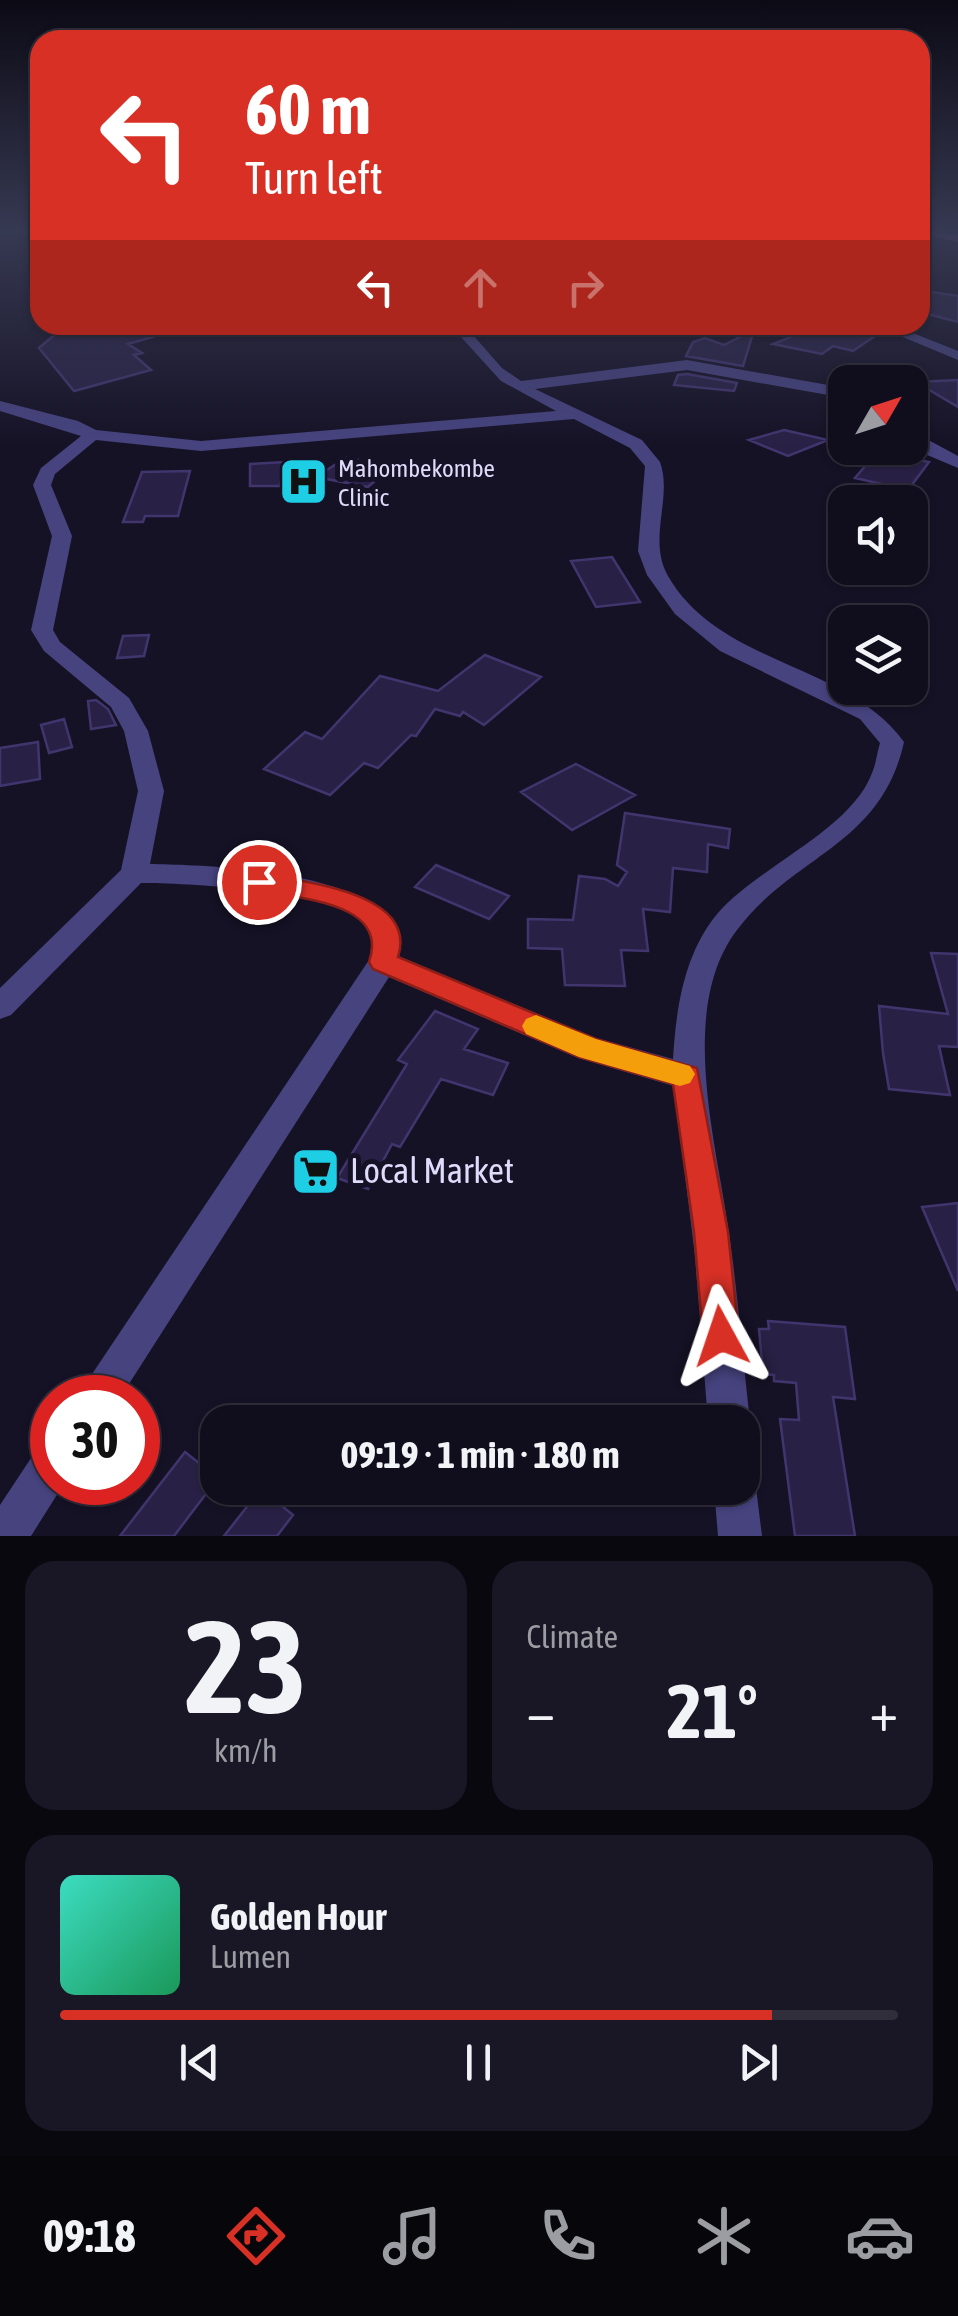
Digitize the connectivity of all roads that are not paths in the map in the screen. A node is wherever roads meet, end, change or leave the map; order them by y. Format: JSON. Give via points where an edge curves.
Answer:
{"nodes":[{"id":1,"x":467,"y":335,"type":"edge"},
{"id":2,"x":907,"y":335,"type":"edge"},
{"id":3,"x":958,"y":356,"type":"edge"},
{"id":4,"x":518,"y":386,"type":"junction"},
{"id":5,"x":828,"y":390,"type":"edge"},
{"id":6,"x":0,"y":406,"type":"edge"},
{"id":7,"x":577,"y":414,"type":"junction"},
{"id":8,"x":92,"y":435,"type":"junction"},
{"id":9,"x":928,"y":448,"type":"edge"},
{"id":10,"x":958,"y":463,"type":"edge"},
{"id":11,"x":134,"y":873,"type":"junction"},
{"id":12,"x":383,"y":962,"type":"junction"},
{"id":13,"x":0,"y":1007,"type":"edge"},
{"id":14,"x":686,"y":1076,"type":"junction"},
{"id":15,"x":111,"y":1375,"type":"edge"},
{"id":16,"x":727,"y":1405,"type":"edge"},
{"id":17,"x":30,"y":1498,"type":"edge"},
{"id":18,"x":737,"y":1505,"type":"edge"},
{"id":19,"x":5,"y":1536,"type":"edge"},
{"id":20,"x":740,"y":1536,"type":"edge"}],
"edges":[{"from":1,"to":4,"type":"street"},
{"from":2,"to":3,"type":"street"},
{"from":4,"to":5,"type":"street","via":[[686,365]]},
{"from":4,"to":7,"type":"street"},
{"from":6,"to":8,"type":"street"},
{"from":7,"to":8,"type":"street","via":[[201,446]]},
{"from":7,"to":14,"type":"street","via":[[636,444],[654,466],[648,551],[682,610],[728,646],[868,714],[892,742],[891,769],[855,816],[757,888],[729,917],[709,951],[690,1013]]},
{"from":8,"to":11,"type":"street","via":[[47,472],[42,485],[62,536],[42,630],[121,703],[136,731],[151,791]]},
{"from":9,"to":10,"type":"street"},
{"from":11,"to":12,"type":"street","via":[[259,882],[348,900],[385,930]]},
{"from":11,"to":13,"type":"street"},
{"from":12,"to":14,"type":"street","via":[[590,1048]]},
{"from":12,"to":15,"type":"street"},
{"from":14,"to":16,"type":"street","via":[[711,1232]]},
{"from":17,"to":19,"type":"street"},
{"from":18,"to":20,"type":"street"}]}
